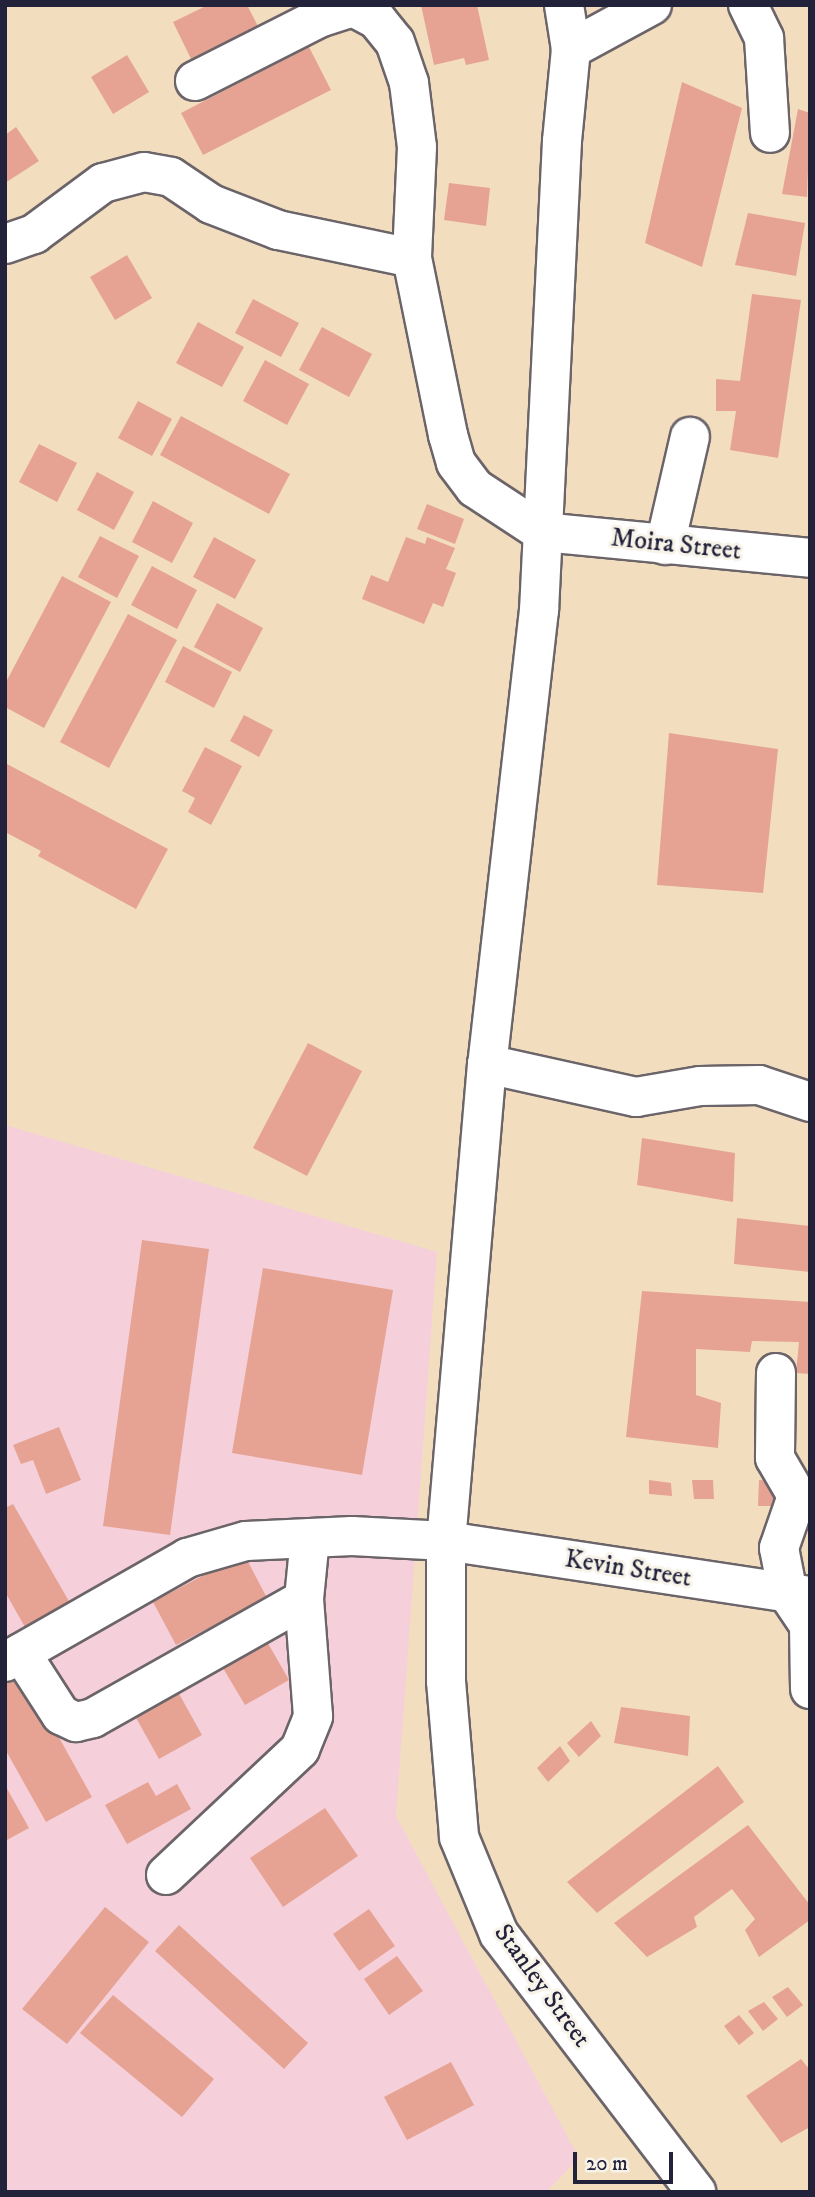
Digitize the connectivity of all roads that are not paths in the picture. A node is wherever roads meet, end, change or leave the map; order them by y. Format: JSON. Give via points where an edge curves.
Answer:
{"nodes":[{"id":1,"x":564,"y":5,"type":"edge"},
{"id":2,"x":652,"y":5,"type":"edge"},
{"id":3,"x":748,"y":5,"type":"edge"},
{"id":4,"x":571,"y":49,"type":"junction"},
{"id":5,"x":195,"y":81,"type":"dead end"},
{"id":6,"x":770,"y":133,"type":"dead end"},
{"id":7,"x":5,"y":244,"type":"edge"},
{"id":8,"x":412,"y":258,"type":"junction"},
{"id":9,"x":690,"y":437,"type":"dead end"},
{"id":10,"x":542,"y":531,"type":"junction"},
{"id":11,"x":665,"y":545,"type":"junction"},
{"id":12,"x":810,"y":558,"type":"edge"},
{"id":13,"x":487,"y":1064,"type":"junction"},
{"id":14,"x":810,"y":1102,"type":"edge"},
{"id":15,"x":776,"y":1373,"type":"dead end"},
{"id":16,"x":310,"y":1538,"type":"junction"},
{"id":17,"x":446,"y":1541,"type":"junction"},
{"id":18,"x":799,"y":1595,"type":"edge"},
{"id":19,"x":304,"y":1599,"type":"junction"},
{"id":20,"x":13,"y":1657,"type":"edge"},
{"id":21,"x":810,"y":1689,"type":"edge"},
{"id":22,"x":166,"y":1875,"type":"dead end"},
{"id":23,"x":696,"y":2192,"type":"edge"}],
"edges":[{"from":1,"to":4,"type":"street","name":"Stanley Street"},
{"from":2,"to":4,"type":"street"},
{"from":3,"to":6,"type":"street","via":[[764,38]]},
{"from":4,"to":10,"type":"street","name":"Stanley Street"},
{"from":5,"to":8,"type":"street","via":[[319,18],[354,7],[377,20],[395,42],[410,83],[417,147]]},
{"from":7,"to":8,"type":"street","via":[[34,234],[103,183],[144,172],[172,177],[211,204],[278,230]]},
{"from":8,"to":10,"type":"street","via":[[456,463],[475,488]]},
{"from":9,"to":11,"type":"street"},
{"from":10,"to":11,"type":"street","name":"Moira Street"},
{"from":10,"to":13,"type":"street","name":"Stanley Street","via":[[539,610]]},
{"from":11,"to":12,"type":"street","name":"Moira Street"},
{"from":13,"to":14,"type":"street","via":[[636,1097],[700,1086],[759,1085]]},
{"from":13,"to":17,"type":"street","name":"Stanley Street"},
{"from":15,"to":18,"type":"street","via":[[775,1458],[797,1496],[779,1548]]},
{"from":16,"to":17,"type":"street","name":"Kevin Street"},
{"from":16,"to":19,"type":"street"},
{"from":16,"to":20,"type":"street","name":"Kevin Street","via":[[246,1542],[187,1558]]},
{"from":17,"to":18,"type":"street","name":"Kevin Street"},
{"from":17,"to":23,"type":"street","name":"Stanley Street","via":[[446,1681],[459,1837],[499,1934]]},
{"from":18,"to":21,"type":"street","via":[[809,1625]]},
{"from":19,"to":20,"type":"street","via":[[93,1718],[76,1722],[61,1715]]},
{"from":19,"to":22,"type":"street","via":[[313,1716],[300,1749]]}]}
